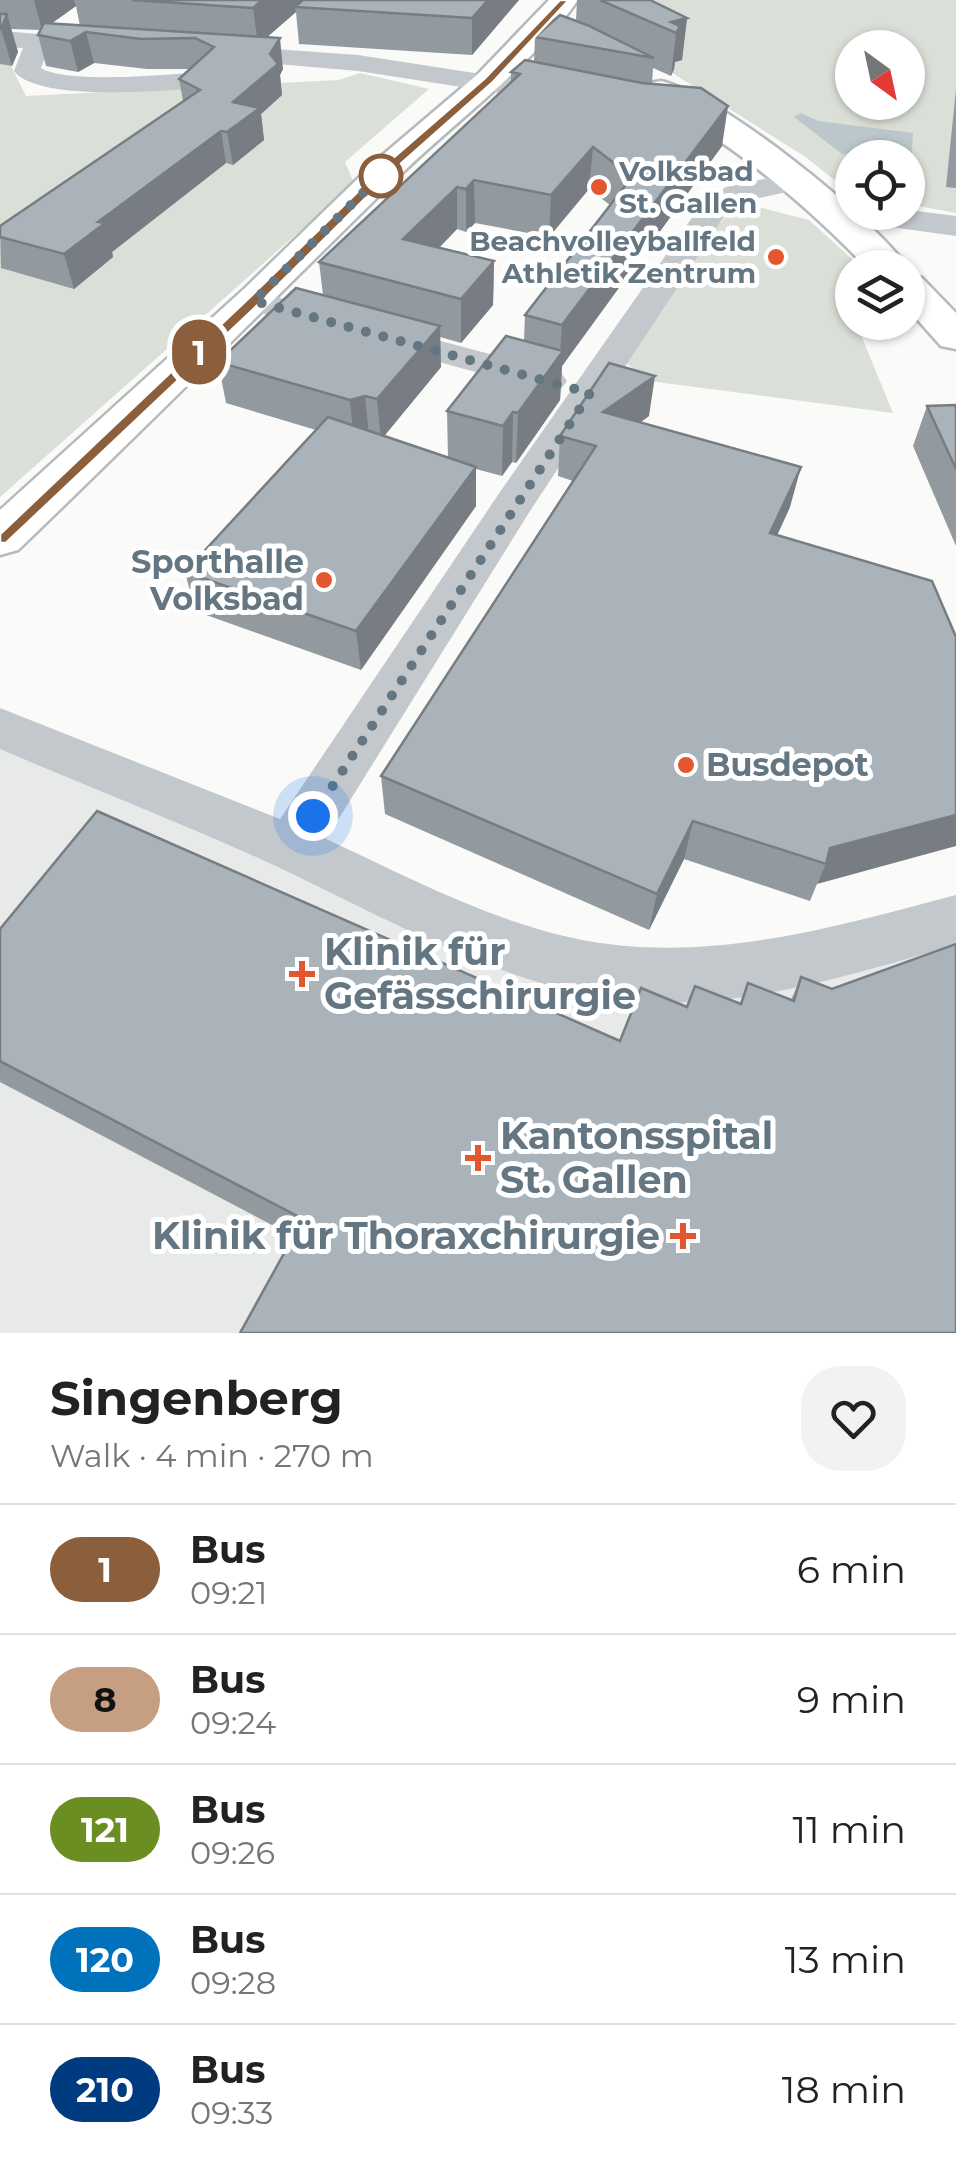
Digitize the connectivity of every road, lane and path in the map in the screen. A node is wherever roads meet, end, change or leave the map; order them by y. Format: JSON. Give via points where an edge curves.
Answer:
{"nodes":[{"id":1,"x":564,"y":0,"type":"edge"},
{"id":2,"x":77,"y":21,"type":"edge"},
{"id":3,"x":536,"y":32,"type":"junction"},
{"id":4,"x":291,"y":34,"type":"dead end"},
{"id":5,"x":0,"y":39,"type":"edge"},
{"id":6,"x":42,"y":42,"type":"junction"},
{"id":7,"x":572,"y":42,"type":"edge"},
{"id":8,"x":133,"y":48,"type":"edge"},
{"id":9,"x":190,"y":52,"type":"edge"},
{"id":10,"x":266,"y":56,"type":"junction"},
{"id":11,"x":358,"y":63,"type":"junction"},
{"id":12,"x":628,"y":72,"type":"edge"},
{"id":13,"x":488,"y":80,"type":"junction"},
{"id":14,"x":604,"y":103,"type":"edge"},
{"id":15,"x":640,"y":110,"type":"edge"},
{"id":16,"x":704,"y":115,"type":"junction"},
{"id":17,"x":796,"y":181,"type":"junction"},
{"id":18,"x":835,"y":214,"type":"edge"},
{"id":19,"x":925,"y":222,"type":"edge"},
{"id":20,"x":956,"y":226,"type":"edge"},
{"id":21,"x":852,"y":230,"type":"edge"},
{"id":22,"x":871,"y":250,"type":"edge"},
{"id":23,"x":254,"y":301,"type":"junction"},
{"id":24,"x":925,"y":304,"type":"edge"},
{"id":25,"x":956,"y":337,"type":"edge"},
{"id":26,"x":590,"y":393,"type":"junction"},
{"id":27,"x":0,"y":538,"type":"edge"},
{"id":28,"x":0,"y":728,"type":"edge"},
{"id":29,"x":291,"y":848,"type":"junction"},
{"id":30,"x":956,"y":920,"type":"edge"}],
"edges":[{"from":1,"to":3,"type":"main road"},
{"from":2,"to":6,"type":"street"},
{"from":3,"to":7,"type":"main road"},
{"from":3,"to":13,"type":"main road"},
{"from":4,"to":10,"type":"street"},
{"from":5,"to":6,"type":"street"},
{"from":6,"to":8,"type":"street"},
{"from":6,"to":11,"type":"street","via":[[27,71],[60,84],[323,74]]},
{"from":9,"to":10,"type":"street"},
{"from":10,"to":11,"type":"street"},
{"from":11,"to":13,"type":"street"},
{"from":12,"to":16,"type":"main road"},
{"from":13,"to":14,"type":"street"},
{"from":13,"to":23,"type":"main road"},
{"from":15,"to":16,"type":"street"},
{"from":16,"to":17,"type":"main road"},
{"from":17,"to":18,"type":"main road"},
{"from":17,"to":26,"type":"street","via":[[737,194],[714,209]]},
{"from":19,"to":20,"type":"street"},
{"from":21,"to":22,"type":"main road"},
{"from":23,"to":26,"type":"street"},
{"from":23,"to":27,"type":"main road"},
{"from":24,"to":25,"type":"main road"},
{"from":26,"to":29,"type":"street","via":[[500,495]]},
{"from":28,"to":29,"type":"street"},
{"from":29,"to":30,"type":"street","via":[[459,927],[564,964],[671,975],[792,964]]}]}
